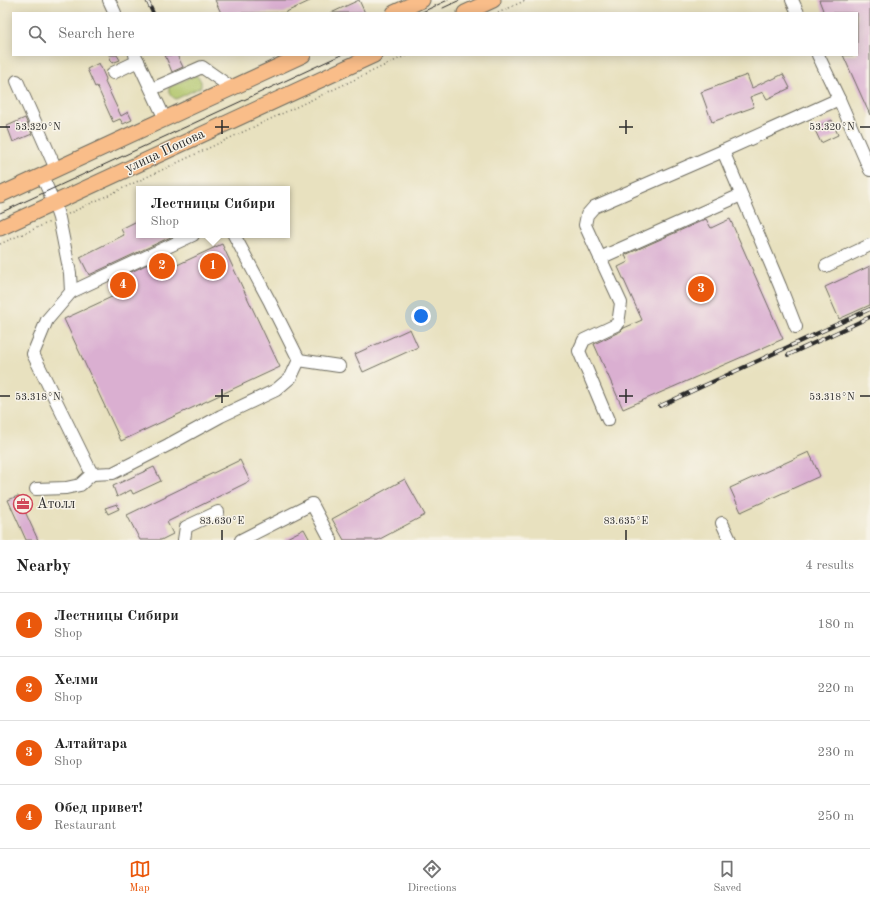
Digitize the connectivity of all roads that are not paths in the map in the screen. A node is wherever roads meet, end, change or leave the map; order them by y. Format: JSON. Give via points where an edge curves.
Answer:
{"nodes":[{"id":1,"x":109,"y":0,"type":"edge"},
{"id":2,"x":422,"y":0,"type":"edge"},
{"id":3,"x":493,"y":0,"type":"edge"},
{"id":4,"x":792,"y":0,"type":"edge"},
{"id":5,"x":115,"y":12,"type":"edge"},
{"id":6,"x":396,"y":12,"type":"edge"},
{"id":7,"x":467,"y":12,"type":"edge"},
{"id":8,"x":798,"y":12,"type":"edge"},
{"id":9,"x":301,"y":56,"type":"edge"},
{"id":10,"x":372,"y":56,"type":"edge"},
{"id":11,"x":818,"y":56,"type":"edge"},
{"id":12,"x":137,"y":58,"type":"edge"},
{"id":13,"x":113,"y":73,"type":"dead end"},
{"id":14,"x":17,"y":81,"type":"dead end"},
{"id":15,"x":232,"y":88,"type":"junction"},
{"id":16,"x":152,"y":89,"type":"junction"},
{"id":17,"x":839,"y":98,"type":"junction"},
{"id":18,"x":165,"y":119,"type":"junction"},
{"id":19,"x":722,"y":151,"type":"junction"},
{"id":20,"x":56,"y":170,"type":"junction"},
{"id":21,"x":870,"y":170,"type":"edge"},
{"id":22,"x":42,"y":176,"type":"junction"},
{"id":23,"x":741,"y":195,"type":"junction"},
{"id":24,"x":0,"y":196,"type":"edge"},
{"id":25,"x":54,"y":203,"type":"junction"},
{"id":26,"x":0,"y":228,"type":"edge"},
{"id":27,"x":187,"y":238,"type":"edge"},
{"id":28,"x":236,"y":238,"type":"edge"},
{"id":29,"x":870,"y":245,"type":"edge"},
{"id":30,"x":600,"y":258,"type":"junction"},
{"id":31,"x":826,"y":266,"type":"dead end"},
{"id":32,"x":71,"y":292,"type":"junction"},
{"id":33,"x":796,"y":327,"type":"dead end"},
{"id":34,"x":299,"y":360,"type":"junction"},
{"id":35,"x":339,"y":366,"type":"dead end"},
{"id":36,"x":608,"y":420,"type":"dead end"},
{"id":37,"x":92,"y":474,"type":"junction"},
{"id":38,"x":36,"y":489,"type":"dead end"},
{"id":39,"x":218,"y":512,"type":"dead end"},
{"id":40,"x":722,"y":523,"type":"dead end"},
{"id":41,"x":184,"y":540,"type":"edge"},
{"id":42,"x":241,"y":540,"type":"edge"},
{"id":43,"x":331,"y":540,"type":"edge"},
{"id":44,"x":730,"y":540,"type":"edge"}],
"edges":[{"from":1,"to":5,"type":"street"},
{"from":2,"to":6,"type":"main road"},
{"from":3,"to":7,"type":"main road"},
{"from":4,"to":8,"type":"street"},
{"from":9,"to":15,"type":"main road","name":"улица Попова"},
{"from":10,"to":25,"type":"main road","name":"улица Попова"},
{"from":11,"to":17,"type":"street"},
{"from":12,"to":13,"type":"street"},
{"from":12,"to":16,"type":"street"},
{"from":14,"to":20,"type":"street"},
{"from":15,"to":16,"type":"street","via":[[202,67]]},
{"from":15,"to":18,"type":"main road","name":"улица Попова"},
{"from":16,"to":18,"type":"street"},
{"from":17,"to":19,"type":"street"},
{"from":17,"to":21,"type":"street"},
{"from":18,"to":20,"type":"main road","name":"улица Попова"},
{"from":19,"to":23,"type":"street"},
{"from":19,"to":30,"type":"street","via":[[594,207],[587,215],[585,225]]},
{"from":20,"to":22,"type":"main road","name":"улица Попова"},
{"from":22,"to":24,"type":"main road","name":"улица Попова"},
{"from":22,"to":25,"type":"street"},
{"from":23,"to":30,"type":"street"},
{"from":23,"to":33,"type":"street"},
{"from":25,"to":26,"type":"main road","name":"улица Попова"},
{"from":25,"to":32,"type":"street","via":[[70,273]]},
{"from":27,"to":32,"type":"street"},
{"from":28,"to":34,"type":"street"},
{"from":29,"to":31,"type":"street"},
{"from":30,"to":36,"type":"street","via":[[621,303],[618,324],[584,340],[579,351]]},
{"from":32,"to":37,"type":"street","via":[[47,320],[34,354]]},
{"from":34,"to":35,"type":"street"},
{"from":34,"to":37,"type":"street","via":[[291,377],[276,390],[113,473]]},
{"from":37,"to":38,"type":"street","via":[[80,485]]},
{"from":39,"to":41,"type":"street","via":[[186,527]]},
{"from":40,"to":44,"type":"street"},
{"from":42,"to":43,"type":"street","via":[[312,504]]}]}
